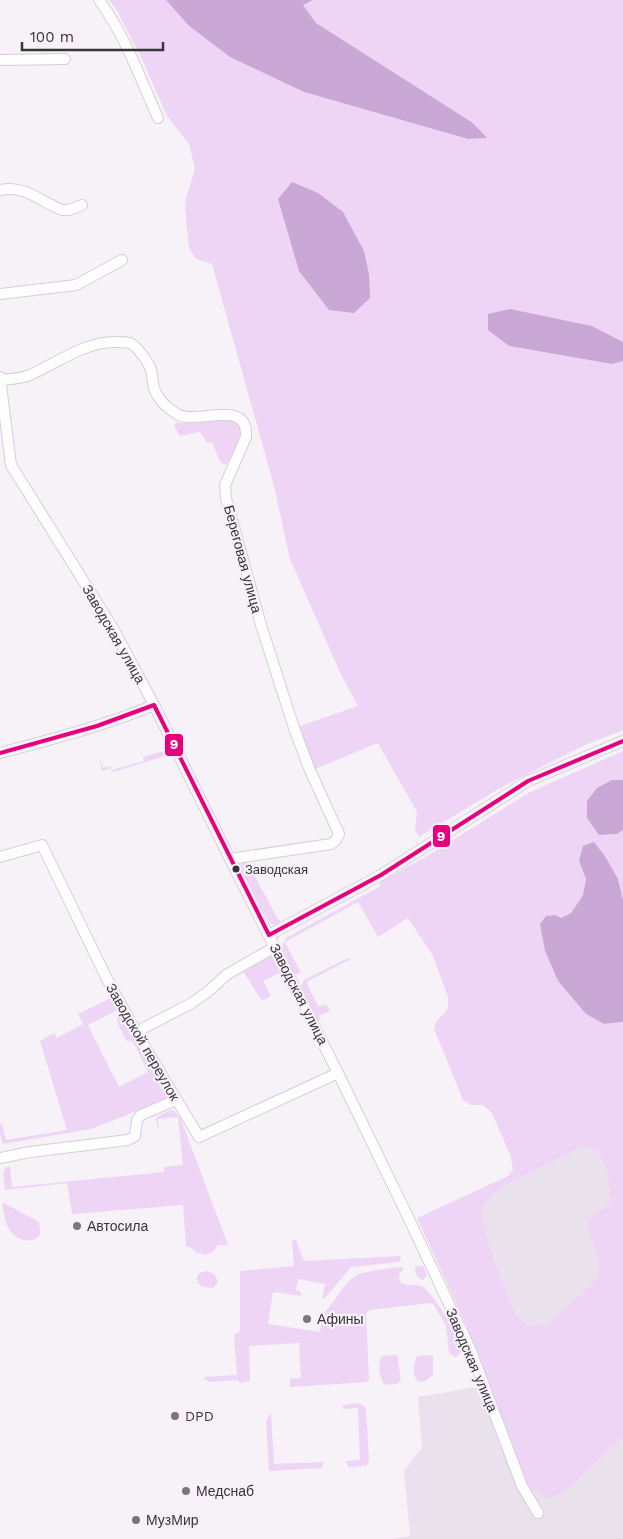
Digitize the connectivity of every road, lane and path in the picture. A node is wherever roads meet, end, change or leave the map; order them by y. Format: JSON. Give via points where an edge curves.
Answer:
{"nodes":[{"id":1,"x":99,"y":0,"type":"edge"},
{"id":2,"x":65,"y":59,"type":"dead end"},
{"id":3,"x":0,"y":60,"type":"edge"},
{"id":4,"x":158,"y":118,"type":"dead end"},
{"id":5,"x":0,"y":190,"type":"edge"},
{"id":6,"x":82,"y":205,"type":"dead end"},
{"id":7,"x":122,"y":260,"type":"dead end"},
{"id":8,"x":0,"y":294,"type":"edge"},
{"id":9,"x":0,"y":379,"type":"edge"},
{"id":10,"x":11,"y":465,"type":"junction"},
{"id":11,"x":0,"y":468,"type":"edge"},
{"id":12,"x":154,"y":705,"type":"junction"},
{"id":13,"x":623,"y":741,"type":"edge"},
{"id":14,"x":0,"y":753,"type":"edge"},
{"id":15,"x":0,"y":857,"type":"edge"},
{"id":16,"x":230,"y":859,"type":"junction"},
{"id":17,"x":269,"y":935,"type":"junction"},
{"id":18,"x":275,"y":947,"type":"junction"},
{"id":19,"x":136,"y":1032,"type":"junction"},
{"id":20,"x":338,"y":1073,"type":"junction"},
{"id":21,"x":176,"y":1100,"type":"junction"},
{"id":22,"x":0,"y":1158,"type":"edge"},
{"id":23,"x":538,"y":1513,"type":"dead end"}],
"edges":[{"from":1,"to":4,"type":"street","via":[[132,58]]},
{"from":2,"to":3,"type":"street"},
{"from":5,"to":6,"type":"street","via":[[20,189],[62,210]]},
{"from":7,"to":8,"type":"street","via":[[76,285]]},
{"from":9,"to":10,"type":"street","name":"Заводская улица"},
{"from":9,"to":16,"type":"street","name":"Береговая улица","via":[[28,376],[96,344],[130,343],[150,368],[155,392],[175,413],[184,418],[226,414],[243,423],[246,437],[226,484],[226,498],[259,620],[294,728],[339,834],[331,844]]},
{"from":10,"to":11,"type":"street"},
{"from":10,"to":12,"type":"street","name":"Заводская улица","via":[[114,630]]},
{"from":12,"to":14,"type":"street","via":[[72,734]]},
{"from":12,"to":16,"type":"street","name":"Заводская улица"},
{"from":13,"to":17,"type":"street","via":[[528,781],[381,875]]},
{"from":15,"to":19,"type":"street","name":"Заводской переулок","via":[[42,845]]},
{"from":16,"to":17,"type":"street","name":"Заводская улица"},
{"from":17,"to":18,"type":"street","name":"Заводская улица"},
{"from":18,"to":19,"type":"street","via":[[226,975],[192,1003]]},
{"from":18,"to":20,"type":"street","name":"Заводская улица"},
{"from":19,"to":21,"type":"street","name":"Заводской переулок"},
{"from":20,"to":21,"type":"street","name":"Заводской переулок","via":[[199,1137]]},
{"from":20,"to":23,"type":"street","name":"Заводская улица","via":[[471,1351],[522,1486]]},
{"from":21,"to":22,"type":"street","via":[[141,1115],[135,1136],[128,1140]]}]}
